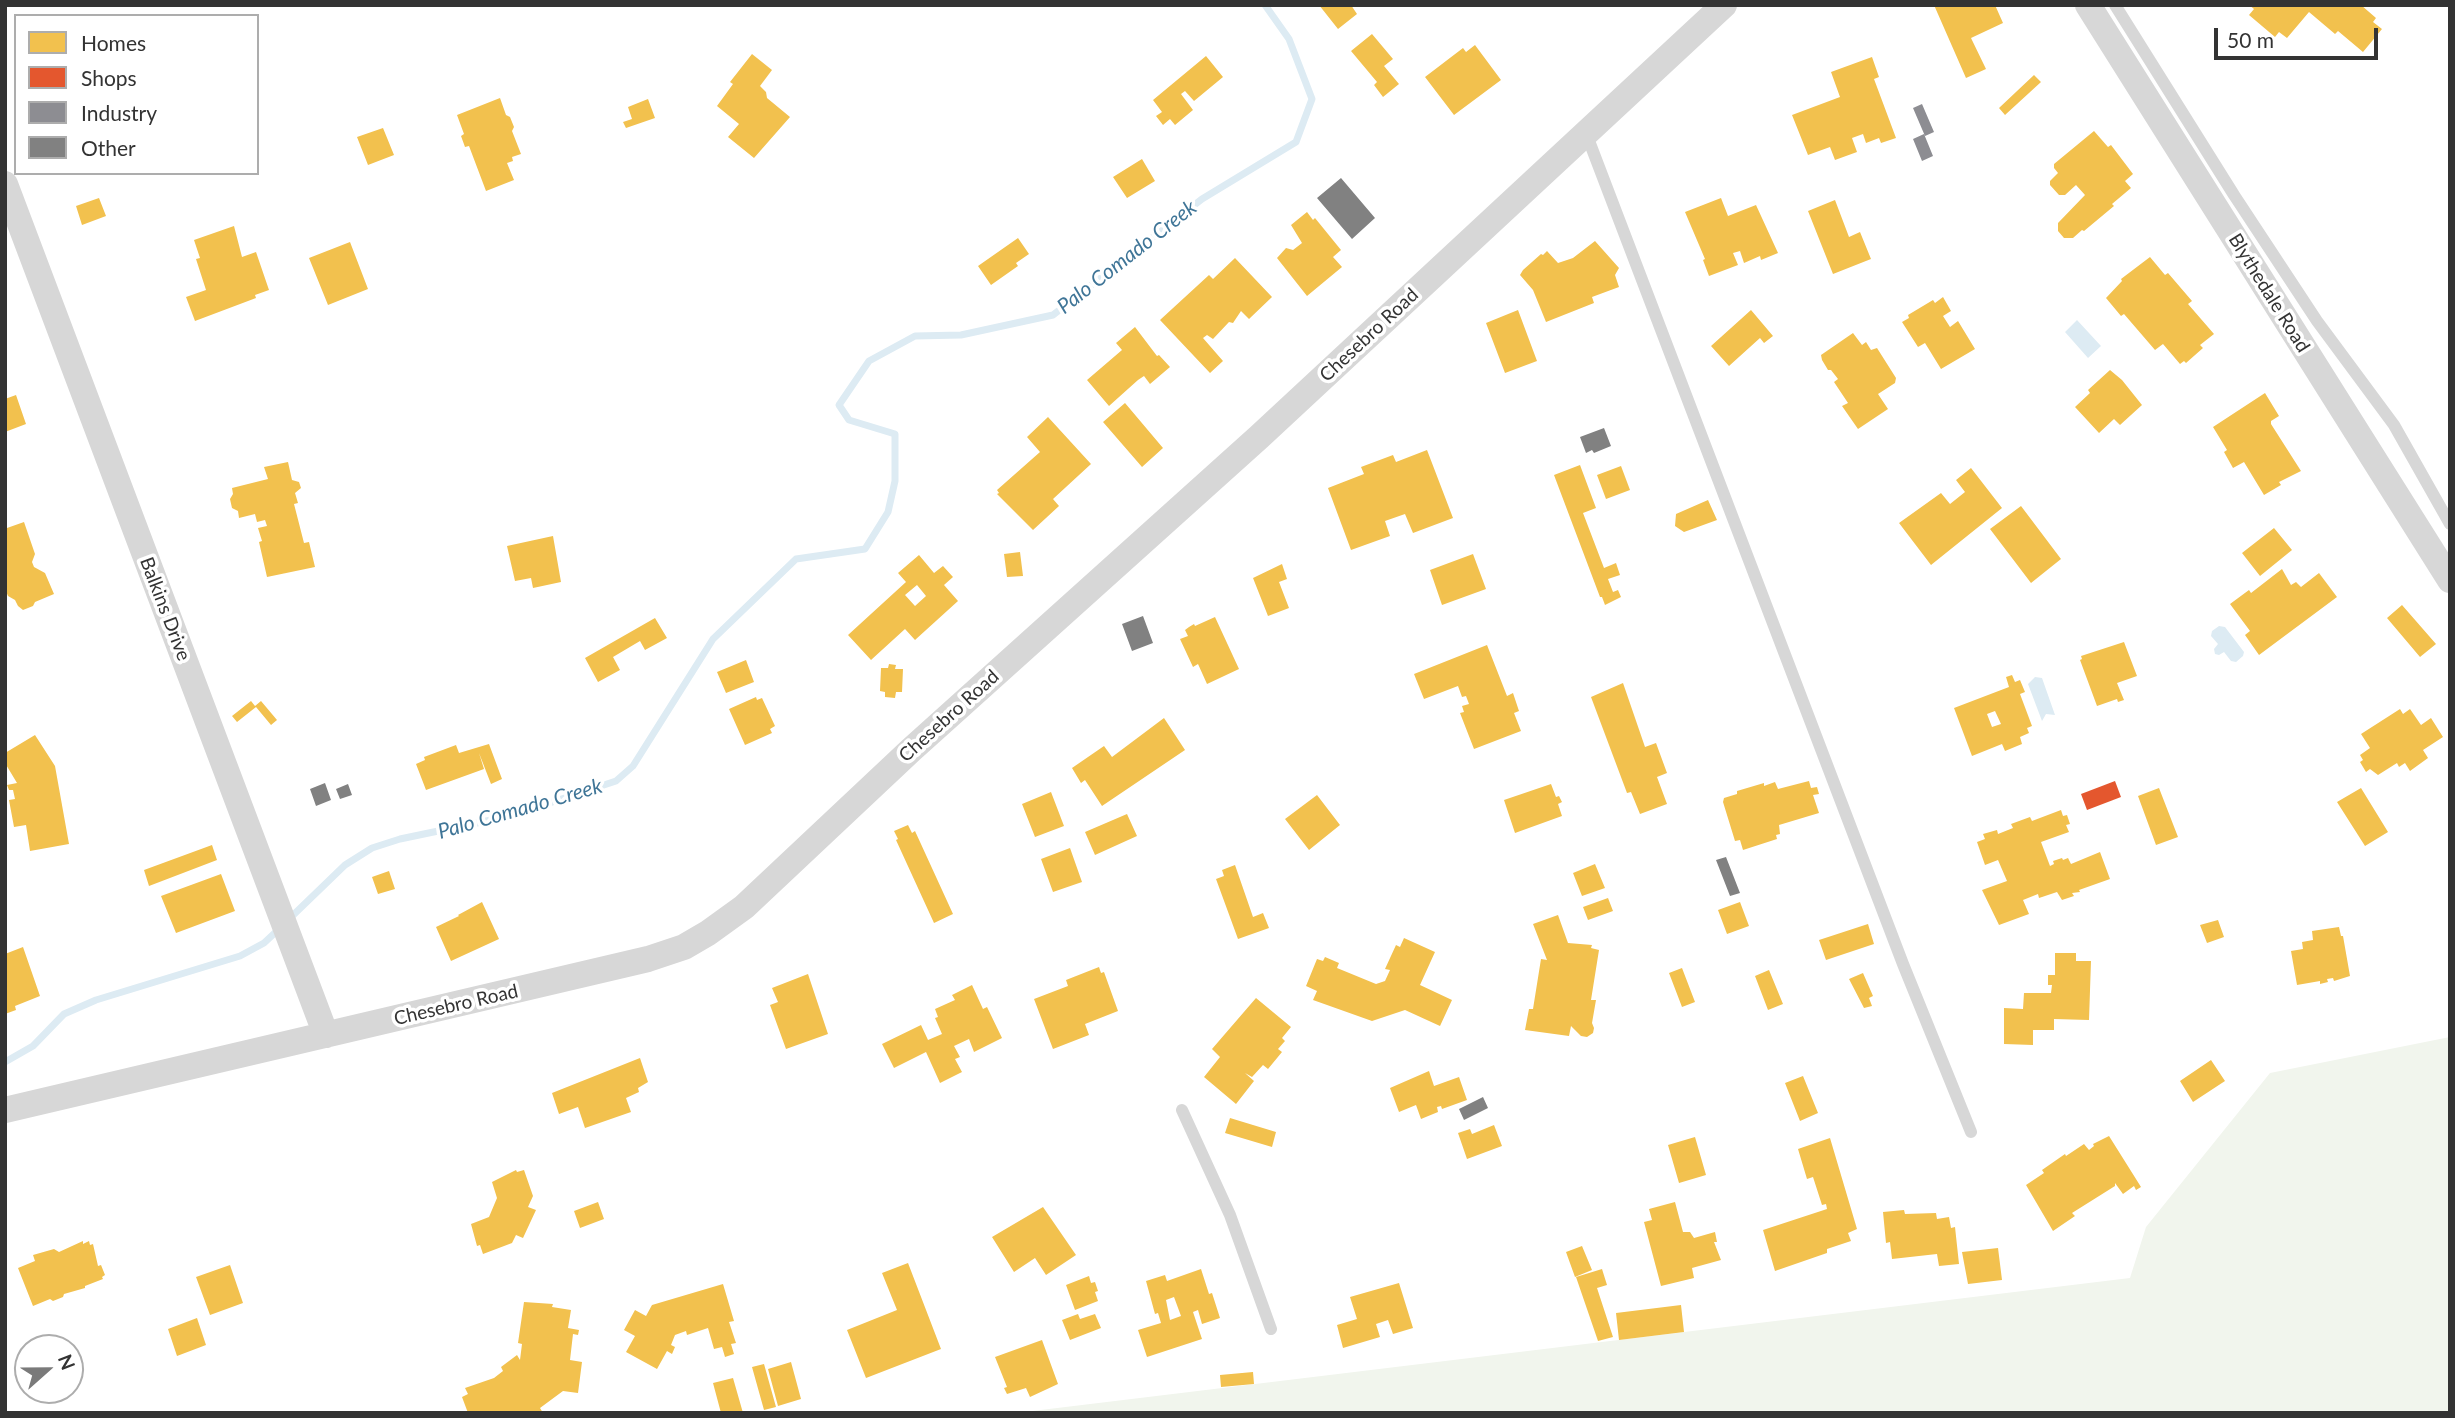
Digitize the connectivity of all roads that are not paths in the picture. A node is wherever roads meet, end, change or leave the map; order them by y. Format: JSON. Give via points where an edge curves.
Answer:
{"nodes":[{"id":1,"x":1724,"y":5,"type":"edge"},
{"id":2,"x":2088,"y":5,"type":"edge"},
{"id":3,"x":2115,"y":5,"type":"edge"},
{"id":4,"x":1586,"y":133,"type":"junction"},
{"id":5,"x":5,"y":184,"type":"edge"},
{"id":6,"x":2450,"y":524,"type":"edge"},
{"id":7,"x":2450,"y":580,"type":"edge"},
{"id":8,"x":326,"y":1035,"type":"junction"},
{"id":9,"x":1182,"y":1110,"type":"dead end"},
{"id":10,"x":5,"y":1111,"type":"edge"},
{"id":11,"x":1971,"y":1132,"type":"dead end"},
{"id":12,"x":1271,"y":1329,"type":"dead end"}],
"edges":[{"from":1,"to":4,"type":"street","name":"Chesebro Road"},
{"from":2,"to":7,"type":"street","name":"Blythedale Road"},
{"from":3,"to":6,"type":"lane","via":[[2317,321],[2394,425]]},
{"from":4,"to":8,"type":"street","name":"Chesebro Road","via":[[744,907],[684,947],[648,959]]},
{"from":4,"to":11,"type":"lane"},
{"from":5,"to":8,"type":"street","name":"Balkins Drive"},
{"from":8,"to":10,"type":"street","name":"Chesebro Road"},
{"from":9,"to":12,"type":"lane","via":[[1230,1215]]}]}
